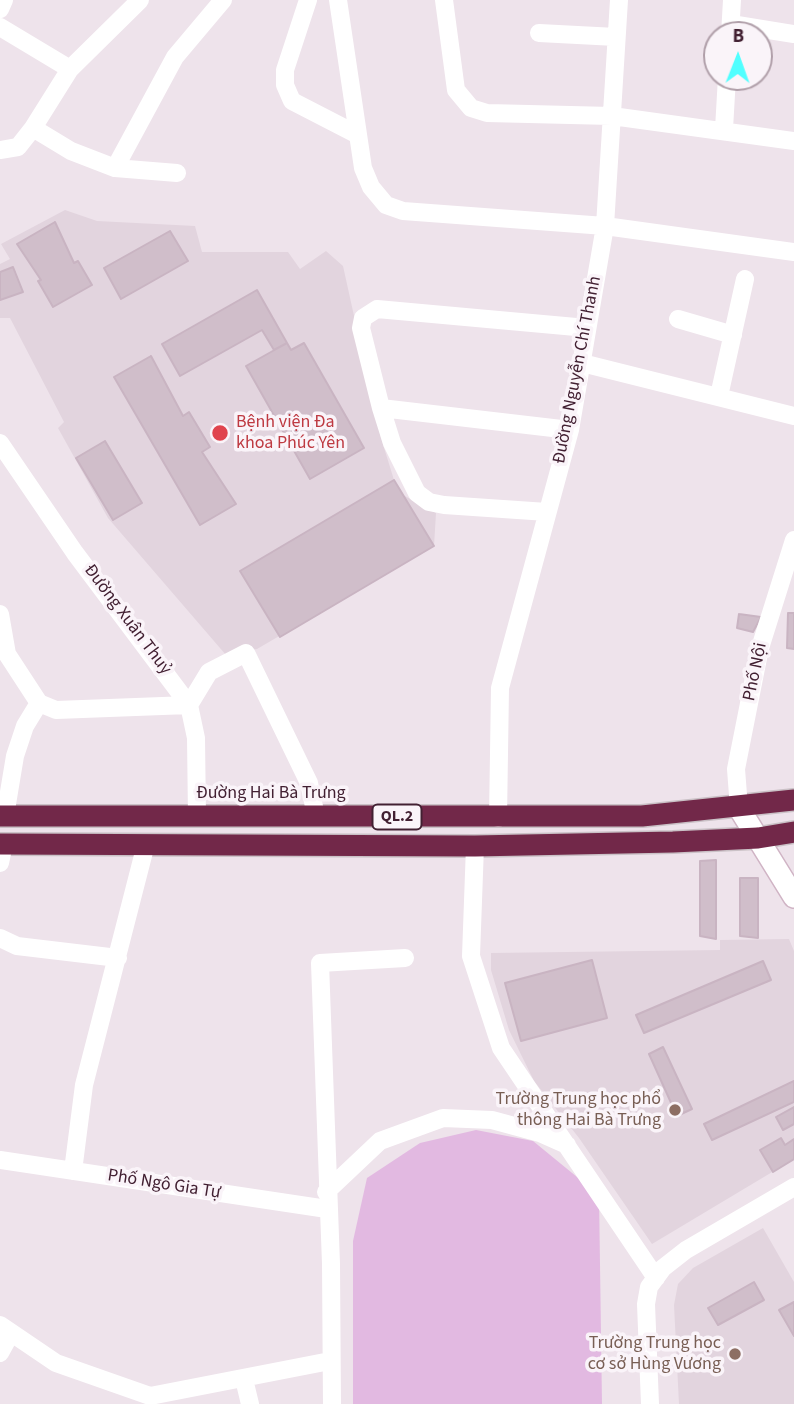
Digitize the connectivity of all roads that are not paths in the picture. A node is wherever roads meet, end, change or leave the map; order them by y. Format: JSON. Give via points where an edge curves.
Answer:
{"nodes":[{"id":1,"x":4,"y":0,"type":"edge"},
{"id":2,"x":140,"y":0,"type":"edge"},
{"id":3,"x":223,"y":0,"type":"edge"},
{"id":4,"x":308,"y":0,"type":"edge"},
{"id":5,"x":338,"y":0,"type":"edge"},
{"id":6,"x":444,"y":0,"type":"edge"},
{"id":7,"x":619,"y":0,"type":"edge"},
{"id":8,"x":732,"y":0,"type":"edge"},
{"id":9,"x":0,"y":9,"type":"edge"},
{"id":10,"x":731,"y":21,"type":"edge"},
{"id":11,"x":0,"y":27,"type":"edge"},
{"id":12,"x":539,"y":33,"type":"dead end"},
{"id":13,"x":773,"y":33,"type":"edge"},
{"id":14,"x":794,"y":34,"type":"edge"},
{"id":15,"x":616,"y":37,"type":"junction"},
{"id":16,"x":69,"y":69,"type":"junction"},
{"id":17,"x":726,"y":91,"type":"edge"},
{"id":18,"x":612,"y":116,"type":"junction"},
{"id":19,"x":33,"y":128,"type":"junction"},
{"id":20,"x":724,"y":130,"type":"junction"},
{"id":21,"x":358,"y":135,"type":"junction"},
{"id":22,"x":794,"y":141,"type":"edge"},
{"id":23,"x":0,"y":150,"type":"edge"},
{"id":24,"x":115,"y":168,"type":"junction"},
{"id":25,"x":177,"y":173,"type":"dead end"},
{"id":26,"x":605,"y":226,"type":"junction"},
{"id":27,"x":794,"y":252,"type":"edge"},
{"id":28,"x":745,"y":279,"type":"dead end"},
{"id":29,"x":678,"y":319,"type":"dead end"},
{"id":30,"x":587,"y":328,"type":"junction"},
{"id":31,"x":733,"y":335,"type":"junction"},
{"id":32,"x":582,"y":363,"type":"junction"},
{"id":33,"x":719,"y":396,"type":"junction"},
{"id":34,"x":381,"y":408,"type":"junction"},
{"id":35,"x":794,"y":416,"type":"edge"},
{"id":36,"x":570,"y":430,"type":"junction"},
{"id":37,"x":0,"y":443,"type":"edge"},
{"id":38,"x":547,"y":512,"type":"junction"},
{"id":39,"x":794,"y":540,"type":"edge"},
{"id":40,"x":0,"y":614,"type":"edge"},
{"id":41,"x":39,"y":703,"type":"junction"},
{"id":42,"x":189,"y":705,"type":"junction"},
{"id":43,"x":794,"y":800,"type":"edge"},
{"id":44,"x":739,"y":808,"type":"junction"},
{"id":45,"x":2,"y":816,"type":"edge"},
{"id":46,"x":316,"y":816,"type":"junction"},
{"id":47,"x":197,"y":817,"type":"junction"},
{"id":48,"x":498,"y":818,"type":"junction"},
{"id":49,"x":794,"y":832,"type":"edge"},
{"id":50,"x":758,"y":838,"type":"junction"},
{"id":51,"x":146,"y":844,"type":"junction"},
{"id":52,"x":316,"y":845,"type":"junction"},
{"id":53,"x":475,"y":846,"type":"junction"},
{"id":54,"x":1,"y":850,"type":"edge"},
{"id":55,"x":794,"y":897,"type":"edge"},
{"id":56,"x":0,"y":938,"type":"edge"},
{"id":57,"x":118,"y":958,"type":"junction"},
{"id":58,"x":405,"y":958,"type":"dead end"},
{"id":59,"x":568,"y":1146,"type":"junction"},
{"id":60,"x":0,"y":1160,"type":"edge"},
{"id":61,"x":73,"y":1171,"type":"junction"},
{"id":62,"x":794,"y":1187,"type":"edge"},
{"id":63,"x":327,"y":1201,"type":"junction"},
{"id":64,"x":656,"y":1278,"type":"junction"},
{"id":65,"x":6,"y":1329,"type":"edge"},
{"id":66,"x":0,"y":1353,"type":"edge"},
{"id":67,"x":330,"y":1361,"type":"junction"},
{"id":68,"x":244,"y":1379,"type":"junction"},
{"id":69,"x":250,"y":1404,"type":"edge"},
{"id":70,"x":332,"y":1404,"type":"edge"},
{"id":71,"x":650,"y":1404,"type":"edge"}],
"edges":[{"from":1,"to":9,"type":"street"},
{"from":2,"to":16,"type":"street"},
{"from":3,"to":24,"type":"street","via":[[174,57]]},
{"from":4,"to":21,"type":"street","via":[[285,70],[285,85],[292,102]]},
{"from":5,"to":21,"type":"street"},
{"from":6,"to":18,"type":"street","via":[[456,90],[471,108],[487,113]]},
{"from":7,"to":15,"type":"street","name":"Đường Nguyễn Chí Thanh"},
{"from":8,"to":10,"type":"street"},
{"from":11,"to":16,"type":"street"},
{"from":12,"to":15,"type":"street"},
{"from":13,"to":14,"type":"street"},
{"from":15,"to":18,"type":"street","name":"Đường Nguyễn Chí Thanh"},
{"from":16,"to":19,"type":"street"},
{"from":17,"to":20,"type":"street"},
{"from":18,"to":20,"type":"street"},
{"from":18,"to":26,"type":"street","name":"Đường Nguyễn Chí Thanh"},
{"from":19,"to":23,"type":"street","via":[[18,148]]},
{"from":19,"to":24,"type":"street","via":[[71,151]]},
{"from":20,"to":22,"type":"street"},
{"from":21,"to":26,"type":"street","via":[[363,168],[386,205],[403,211]]},
{"from":24,"to":25,"type":"street"},
{"from":26,"to":27,"type":"street"},
{"from":26,"to":30,"type":"street","name":"Đường Nguyễn Chí Thanh"},
{"from":28,"to":31,"type":"street"},
{"from":29,"to":31,"type":"street"},
{"from":30,"to":32,"type":"street","name":"Đường Nguyễn Chí Thanh"},
{"from":30,"to":34,"type":"street","via":[[377,309],[368,312],[361,328]]},
{"from":31,"to":33,"type":"street"},
{"from":32,"to":33,"type":"street"},
{"from":32,"to":36,"type":"street","name":"Đường Nguyễn Chí Thanh"},
{"from":33,"to":35,"type":"street"},
{"from":34,"to":36,"type":"street"},
{"from":34,"to":38,"type":"street","via":[[392,443],[417,493],[429,502]]},
{"from":36,"to":38,"type":"street","name":"Đường Nguyễn Chí Thanh"},
{"from":37,"to":42,"type":"street","name":"Đường Xuân Thuỷ","via":[[75,553]]},
{"from":38,"to":48,"type":"street","name":"Đường Nguyễn Chí Thanh","via":[[500,688]]},
{"from":39,"to":44,"type":"street","name":"Phố Nội","via":[[760,648],[736,769]]},
{"from":40,"to":41,"type":"street","via":[[6,654]]},
{"from":41,"to":42,"type":"street","via":[[55,710]]},
{"from":41,"to":45,"type":"street","via":[[15,756]]},
{"from":42,"to":46,"type":"street","via":[[209,672],[246,653],[309,783]]},
{"from":42,"to":47,"type":"street","name":"Đường Xuân Thuỷ","via":[[196,738]]},
{"from":43,"to":44,"type":"highway","name":"Đường Hai Bà Trưng","number":"QL.2"},
{"from":44,"to":48,"type":"highway","name":"Đường Hai Bà Trưng","number":"QL.2","via":[[642,816]]},
{"from":44,"to":50,"type":"street"},
{"from":45,"to":47,"type":"highway","name":"Đường Hai Bà Trưng","number":"QL.2"},
{"from":46,"to":47,"type":"highway","name":"Đường Hai Bà Trưng","number":"QL.2"},
{"from":46,"to":48,"type":"highway","name":"Đường Hai Bà Trưng","number":"QL.2"},
{"from":46,"to":52,"type":"highway"},
{"from":49,"to":50,"type":"highway","number":"QL.2"},
{"from":50,"to":53,"type":"highway","number":"QL.2"},
{"from":50,"to":55,"type":"street"},
{"from":51,"to":52,"type":"highway","number":"QL.2"},
{"from":51,"to":54,"type":"highway","number":"QL.2"},
{"from":51,"to":57,"type":"street"},
{"from":52,"to":53,"type":"highway","number":"QL.2"},
{"from":53,"to":59,"type":"street","via":[[471,956],[501,1048]]},
{"from":56,"to":57,"type":"street","via":[[17,946]]},
{"from":57,"to":61,"type":"street","via":[[84,1085]]},
{"from":58,"to":63,"type":"street","via":[[320,963]]},
{"from":59,"to":63,"type":"street","via":[[492,1120],[443,1118],[380,1141]]},
{"from":59,"to":64,"type":"street"},
{"from":60,"to":61,"type":"street","name":"Phố Ngô Gia Tự"},
{"from":61,"to":63,"type":"street","name":"Phố Ngô Gia Tự"},
{"from":62,"to":64,"type":"street","via":[[685,1250]]},
{"from":63,"to":67,"type":"street"},
{"from":64,"to":71,"type":"street","via":[[646,1304]]},
{"from":65,"to":66,"type":"street"},
{"from":65,"to":68,"type":"street","via":[[56,1363],[150,1396]]},
{"from":67,"to":68,"type":"street"},
{"from":67,"to":70,"type":"street"},
{"from":68,"to":69,"type":"street"}]}
